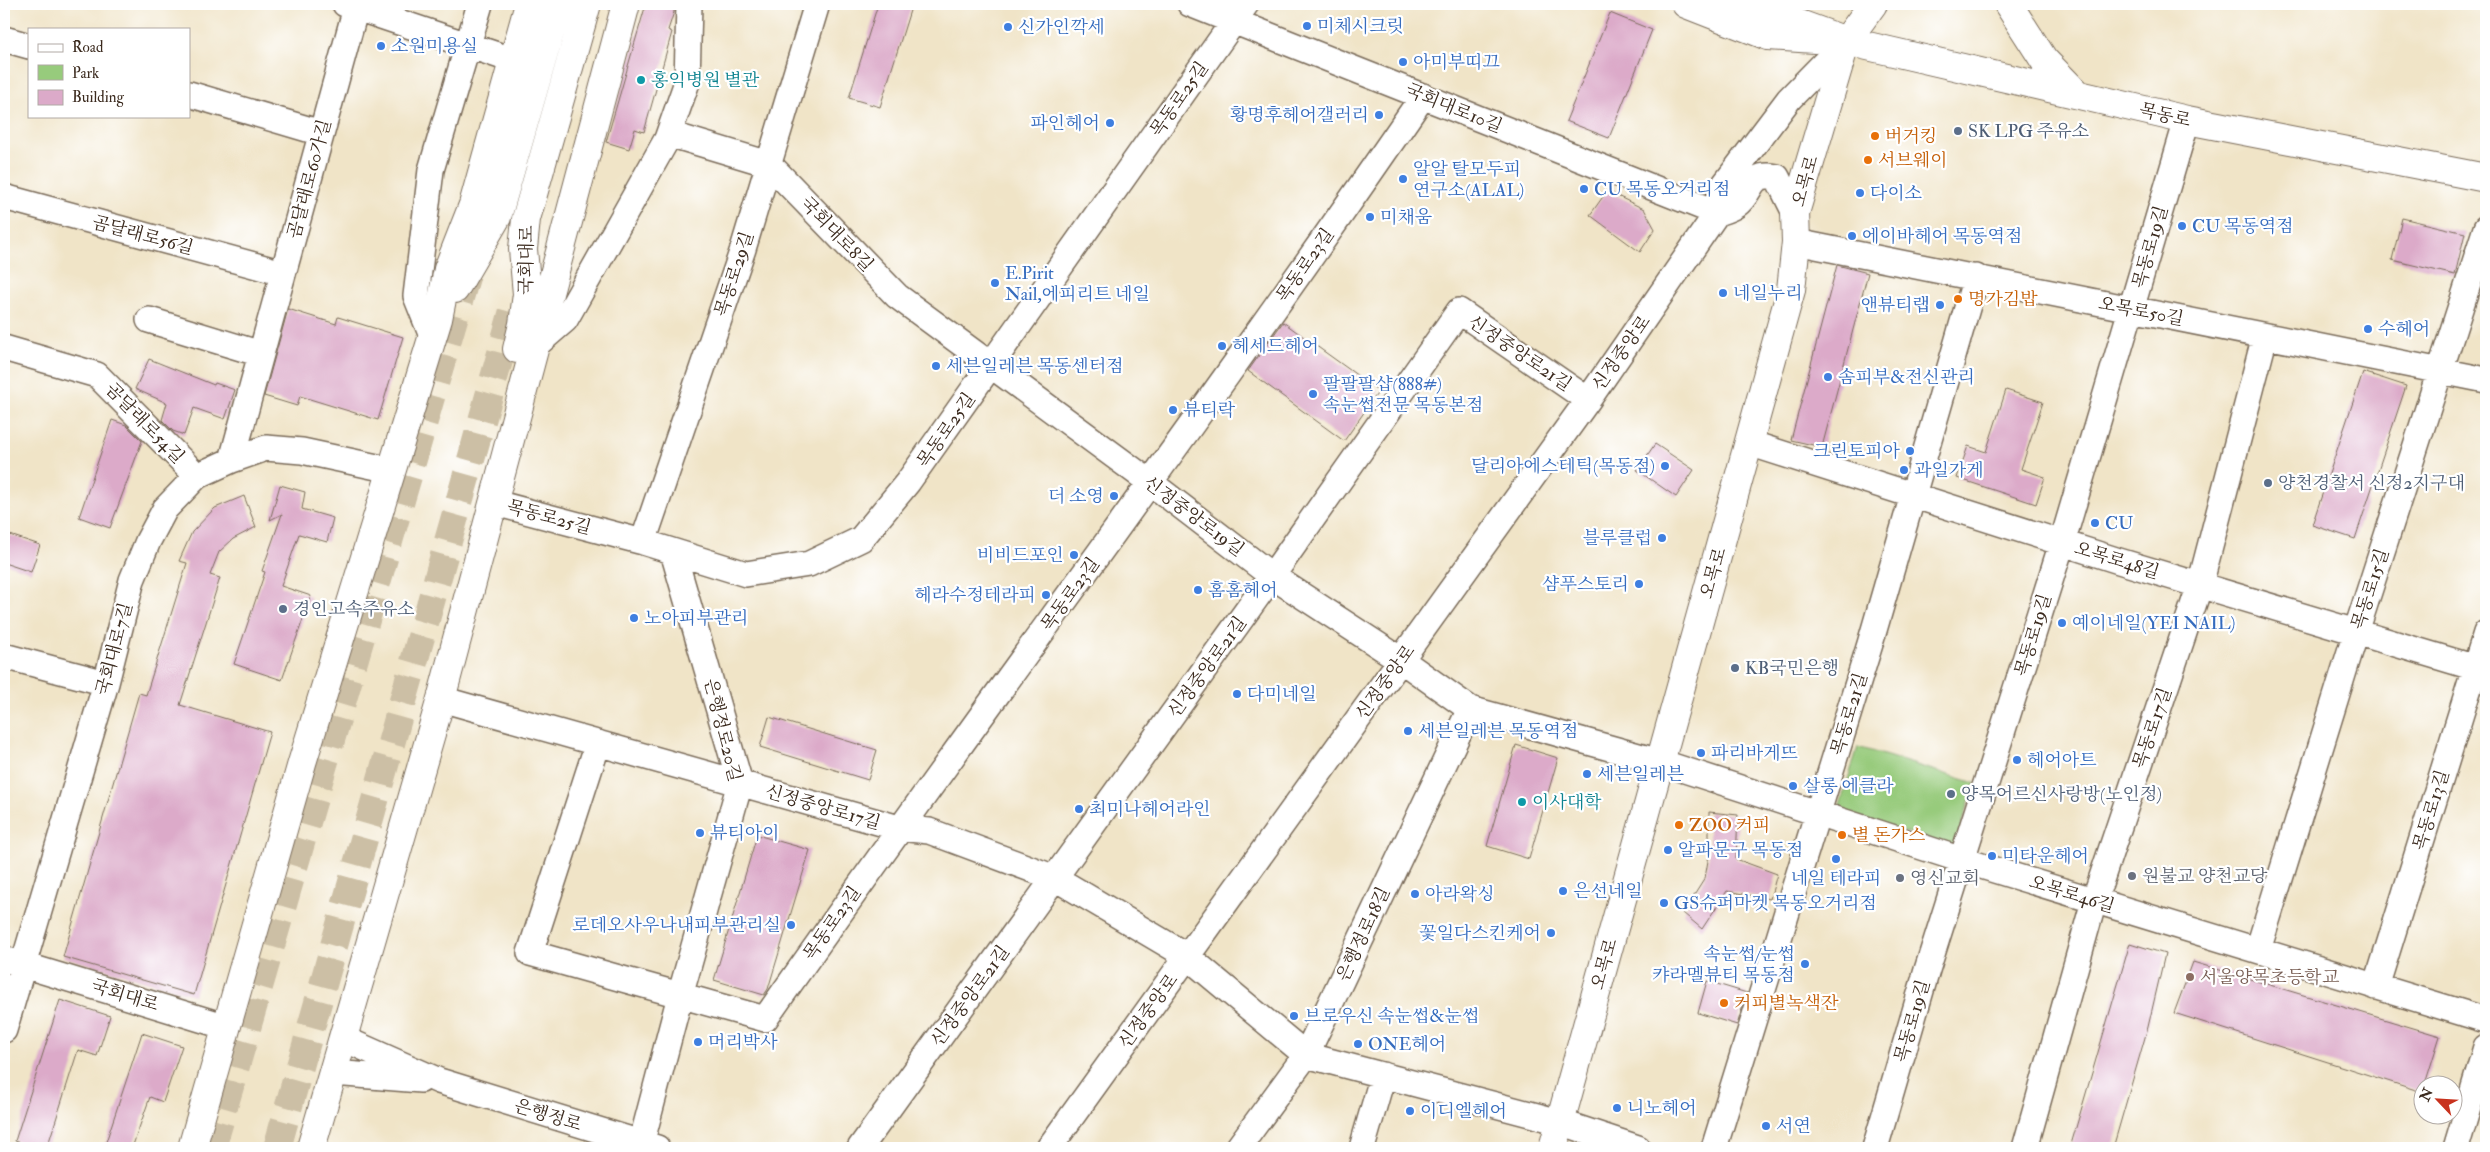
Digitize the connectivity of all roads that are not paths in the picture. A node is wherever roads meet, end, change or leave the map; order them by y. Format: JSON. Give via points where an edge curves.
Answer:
{"nodes":[{"id":1,"x":480,"y":4,"type":"edge"},
{"id":2,"x":529,"y":4,"type":"edge"},
{"id":3,"x":558,"y":4,"type":"edge"},
{"id":4,"x":587,"y":4,"type":"edge"},
{"id":5,"x":626,"y":4,"type":"edge"},
{"id":6,"x":689,"y":4,"type":"edge"},
{"id":7,"x":817,"y":4,"type":"edge"},
{"id":8,"x":1190,"y":4,"type":"edge"},
{"id":9,"x":1686,"y":4,"type":"edge"},
{"id":10,"x":1745,"y":4,"type":"edge"},
{"id":11,"x":1873,"y":4,"type":"edge"},
{"id":12,"x":2008,"y":4,"type":"edge"},
{"id":13,"x":352,"y":5,"type":"edge"},
{"id":14,"x":1240,"y":12,"type":"edge"},
{"id":15,"x":4,"y":39,"type":"edge"},
{"id":16,"x":1846,"y":41,"type":"junction"},
{"id":17,"x":467,"y":45,"type":"junction"},
{"id":18,"x":28,"y":46,"type":"edge"},
{"id":19,"x":512,"y":60,"type":"junction"},
{"id":20,"x":190,"y":94,"type":"edge"},
{"id":21,"x":2077,"y":94,"type":"junction"},
{"id":22,"x":1423,"y":96,"type":"junction"},
{"id":23,"x":2186,"y":120,"type":"junction"},
{"id":24,"x":321,"y":133,"type":"junction"},
{"id":25,"x":669,"y":134,"type":"junction"},
{"id":26,"x":769,"y":164,"type":"junction"},
{"id":27,"x":2486,"y":178,"type":"edge"},
{"id":28,"x":4,"y":197,"type":"edge"},
{"id":29,"x":1717,"y":213,"type":"junction"},
{"id":30,"x":1795,"y":213,"type":"junction"},
{"id":31,"x":2486,"y":228,"type":"edge"},
{"id":32,"x":1796,"y":242,"type":"junction"},
{"id":33,"x":283,"y":272,"type":"junction"},
{"id":34,"x":1976,"y":277,"type":"junction"},
{"id":35,"x":2132,"y":309,"type":"junction"},
{"id":36,"x":149,"y":320,"type":"dead end"},
{"id":37,"x":435,"y":327,"type":"junction"},
{"id":38,"x":2265,"y":336,"type":"junction"},
{"id":39,"x":536,"y":345,"type":"junction"},
{"id":40,"x":5,"y":352,"type":"edge"},
{"id":41,"x":261,"y":354,"type":"junction"},
{"id":42,"x":991,"y":365,"type":"junction"},
{"id":43,"x":2441,"y":372,"type":"junction"},
{"id":44,"x":2486,"y":380,"type":"edge"},
{"id":45,"x":1588,"y":400,"type":"junction"},
{"id":46,"x":1749,"y":443,"type":"junction"},
{"id":47,"x":232,"y":460,"type":"junction"},
{"id":48,"x":391,"y":470,"type":"junction"},
{"id":49,"x":197,"y":476,"type":"junction"},
{"id":50,"x":1151,"y":483,"type":"junction"},
{"id":51,"x":1914,"y":496,"type":"junction"},
{"id":52,"x":496,"y":497,"type":"junction"},
{"id":53,"x":643,"y":542,"type":"junction"},
{"id":54,"x":2062,"y":543,"type":"junction"},
{"id":55,"x":673,"y":552,"type":"junction"},
{"id":56,"x":1272,"y":576,"type":"junction"},
{"id":57,"x":2200,"y":585,"type":"junction"},
{"id":58,"x":2356,"y":632,"type":"junction"},
{"id":59,"x":2486,"y":633,"type":"edge"},
{"id":60,"x":4,"y":656,"type":"edge"},
{"id":61,"x":1401,"y":660,"type":"junction"},
{"id":62,"x":2481,"y":669,"type":"edge"},
{"id":63,"x":106,"y":683,"type":"junction"},
{"id":64,"x":441,"y":699,"type":"junction"},
{"id":65,"x":1470,"y":709,"type":"junction"},
{"id":66,"x":598,"y":743,"type":"junction"},
{"id":67,"x":1660,"y":762,"type":"junction"},
{"id":68,"x":740,"y":783,"type":"junction"},
{"id":69,"x":1819,"y":814,"type":"junction"},
{"id":70,"x":899,"y":828,"type":"junction"},
{"id":71,"x":1962,"y":860,"type":"junction"},
{"id":72,"x":1055,"y":878,"type":"junction"},
{"id":73,"x":2094,"y":901,"type":"junction"},
{"id":74,"x":2258,"y":950,"type":"junction"},
{"id":75,"x":1187,"y":956,"type":"junction"},
{"id":76,"x":13,"y":961,"type":"edge"},
{"id":77,"x":2376,"y":986,"type":"junction"},
{"id":78,"x":680,"y":996,"type":"junction"},
{"id":79,"x":2486,"y":1020,"type":"edge"},
{"id":80,"x":227,"y":1027,"type":"junction"},
{"id":81,"x":4,"y":1030,"type":"edge"},
{"id":82,"x":342,"y":1038,"type":"junction"},
{"id":83,"x":2486,"y":1047,"type":"edge"},
{"id":84,"x":1306,"y":1055,"type":"junction"},
{"id":85,"x":333,"y":1074,"type":"junction"},
{"id":86,"x":1383,"y":1075,"type":"junction"},
{"id":87,"x":439,"y":1081,"type":"junction"},
{"id":88,"x":1560,"y":1122,"type":"junction"},
{"id":89,"x":646,"y":1147,"type":"edge"},
{"id":90,"x":192,"y":1148,"type":"edge"},
{"id":91,"x":311,"y":1148,"type":"edge"},
{"id":92,"x":860,"y":1148,"type":"edge"},
{"id":93,"x":1049,"y":1148,"type":"edge"},
{"id":94,"x":1238,"y":1148,"type":"edge"},
{"id":95,"x":1362,"y":1148,"type":"edge"},
{"id":96,"x":1553,"y":1148,"type":"edge"},
{"id":97,"x":1638,"y":1148,"type":"edge"},
{"id":98,"x":1714,"y":1148,"type":"edge"},
{"id":99,"x":1875,"y":1148,"type":"edge"},
{"id":100,"x":2025,"y":1148,"type":"edge"},
{"id":101,"x":2456,"y":1148,"type":"edge"}],
"edges":[{"from":1,"to":17,"type":"street"},
{"from":2,"to":19,"type":"main road"},
{"from":3,"to":37,"type":"main road","name":"국회대로","via":[[496,217]]},
{"from":4,"to":52,"type":"main road","name":"국회대로","via":[[526,219],[523,324],[500,413]]},
{"from":5,"to":39,"type":"main road"},
{"from":6,"to":25,"type":"street","via":[[686,82]]},
{"from":7,"to":26,"type":"street","name":"목동로29길"},
{"from":8,"to":14,"type":"street","name":"국회대로10길"},
{"from":9,"to":16,"type":"main road","name":"목동로","via":[[1768,36]]},
{"from":10,"to":16,"type":"main road","name":"목동로"},
{"from":11,"to":16,"type":"main road","name":"오목로"},
{"from":12,"to":21,"type":"main road","via":[[2044,60]]},
{"from":13,"to":17,"type":"street"},
{"from":13,"to":24,"type":"street","name":"곰달래로60가길"},
{"from":14,"to":22,"type":"street","name":"국회대로10길"},
{"from":14,"to":42,"type":"street","name":"목동로25길"},
{"from":15,"to":18,"type":"street"},
{"from":16,"to":21,"type":"main road","name":"목동로"},
{"from":16,"to":29,"type":"street","name":"신정중앙로","via":[[1789,98],[1726,181],[1721,189]]},
{"from":16,"to":30,"type":"main road","name":"오목로"},
{"from":17,"to":19,"type":"street"},
{"from":17,"to":37,"type":"street","via":[[431,170],[416,296]]},
{"from":19,"to":37,"type":"main road","via":[[473,205],[448,269]]},
{"from":20,"to":24,"type":"street"},
{"from":21,"to":23,"type":"main road","name":"목동로"},
{"from":22,"to":29,"type":"street","name":"국회대로10길"},
{"from":22,"to":50,"type":"street","name":"목동로23길"},
{"from":23,"to":27,"type":"main road","name":"목동로"},
{"from":23,"to":35,"type":"street","name":"목동로19길"},
{"from":24,"to":33,"type":"street","name":"곰달래로60가길"},
{"from":25,"to":26,"type":"street","name":"국회대로8길"},
{"from":25,"to":39,"type":"street","via":[[565,320]]},
{"from":26,"to":42,"type":"street","name":"국회대로8길","via":[[897,296]]},
{"from":26,"to":53,"type":"street","name":"목동로29길","via":[[743,250]]},
{"from":28,"to":33,"type":"street","name":"곰달래로56길"},
{"from":29,"to":30,"type":"street","name":"신정중앙로","via":[[1737,205],[1756,178],[1766,174],[1777,176]]},
{"from":29,"to":45,"type":"street","name":"신정중앙로"},
{"from":30,"to":32,"type":"main road","name":"오목로"},
{"from":31,"to":43,"type":"street","name":"목동로15길"},
{"from":32,"to":34,"type":"street","name":"오목로50길"},
{"from":32,"to":46,"type":"main road","name":"오목로","via":[[1791,290]]},
{"from":33,"to":41,"type":"street","name":"곰달래로60가길"},
{"from":34,"to":35,"type":"street","name":"오목로50길"},
{"from":34,"to":51,"type":"street","name":"목동로21길"},
{"from":35,"to":38,"type":"street","name":"오목로50길"},
{"from":35,"to":54,"type":"street","name":"목동로19길"},
{"from":36,"to":41,"type":"street"},
{"from":37,"to":48,"type":"main road"},
{"from":38,"to":43,"type":"street","name":"오목로50길"},
{"from":38,"to":57,"type":"street","name":"목동로17길"},
{"from":39,"to":52,"type":"main road"},
{"from":40,"to":49,"type":"street","name":"곰달래로54길","via":[[97,375]]},
{"from":41,"to":47,"type":"street","name":"곰달래로60가길"},
{"from":42,"to":50,"type":"street","name":"신정중앙로19길"},
{"from":42,"to":55,"type":"street","name":"목동로25길","via":[[908,482],[861,539],[809,564],[746,574]]},
{"from":43,"to":44,"type":"street","name":"오목로50길"},
{"from":43,"to":58,"type":"street","name":"목동로15길"},
{"from":45,"to":56,"type":"street","name":"신정중앙로21길","via":[[1459,311]]},
{"from":45,"to":61,"type":"street","name":"신정중앙로"},
{"from":46,"to":51,"type":"street","name":"오목로48길"},
{"from":46,"to":67,"type":"main road","name":"오목로"},
{"from":47,"to":48,"type":"street","name":"국회대로7길","via":[[266,448],[302,451]]},
{"from":47,"to":49,"type":"street","name":"국회대로7길"},
{"from":48,"to":80,"type":"main road"},
{"from":49,"to":63,"type":"street","name":"국회대로7길","via":[[165,509],[148,541],[132,580]]},
{"from":50,"to":56,"type":"street","name":"신정중앙로19길"},
{"from":50,"to":70,"type":"street","name":"목동로23길"},
{"from":51,"to":54,"type":"street","name":"오목로48길"},
{"from":51,"to":69,"type":"street","name":"목동로21길"},
{"from":52,"to":53,"type":"street","name":"목동로25길"},
{"from":52,"to":64,"type":"main road"},
{"from":53,"to":55,"type":"street","name":"목동로25길"},
{"from":54,"to":57,"type":"street","name":"오목로48길"},
{"from":54,"to":71,"type":"street","name":"목동로19길"},
{"from":55,"to":68,"type":"street","name":"은행정로20길"},
{"from":56,"to":61,"type":"street","name":"신정중앙로19길"},
{"from":56,"to":72,"type":"street","name":"신정중앙로21길"},
{"from":57,"to":58,"type":"street","name":"오목로48길"},
{"from":57,"to":73,"type":"street","name":"목동로17길"},
{"from":58,"to":62,"type":"street","name":"오목로48길"},
{"from":58,"to":74,"type":"street","name":"목동로15길"},
{"from":59,"to":62,"type":"street","name":"목동로13길"},
{"from":60,"to":63,"type":"street"},
{"from":61,"to":65,"type":"street","name":"신정중앙로19길"},
{"from":61,"to":75,"type":"street","name":"신정중앙로"},
{"from":62,"to":77,"type":"street","name":"목동로13길"},
{"from":63,"to":76,"type":"street","name":"국회대로7길"},
{"from":64,"to":66,"type":"street","name":"신정중앙로17길"},
{"from":64,"to":82,"type":"main road"},
{"from":65,"to":67,"type":"street","name":"오목로46길"},
{"from":65,"to":84,"type":"street","name":"은행정로18길"},
{"from":66,"to":68,"type":"street","name":"신정중앙로17길"},
{"from":66,"to":78,"type":"street","via":[[530,953]]},
{"from":67,"to":69,"type":"street","name":"오목로46길"},
{"from":67,"to":88,"type":"main road","name":"오목로"},
{"from":68,"to":70,"type":"street","name":"신정중앙로17길"},
{"from":68,"to":78,"type":"street","name":"은행정로20길"},
{"from":69,"to":71,"type":"street","name":"오목로46길"},
{"from":69,"to":98,"type":"street","name":"목동로21길"},
{"from":70,"to":72,"type":"street","name":"신정중앙로17길","via":[[929,830]]},
{"from":70,"to":78,"type":"street","name":"목동로23길","via":[[765,1019]]},
{"from":71,"to":73,"type":"street","name":"오목로46길"},
{"from":71,"to":99,"type":"street","name":"목동로19길"},
{"from":72,"to":75,"type":"street","name":"신정중앙로17길"},
{"from":72,"to":92,"type":"street","name":"신정중앙로21길"},
{"from":73,"to":74,"type":"street","name":"오목로46길"},
{"from":73,"to":100,"type":"street","name":"목동로17길"},
{"from":74,"to":77,"type":"street","name":"오목로46길"},
{"from":75,"to":84,"type":"street","name":"신정중앙로17길"},
{"from":75,"to":93,"type":"street","name":"신정중앙로"},
{"from":76,"to":80,"type":"street","name":"국회대로"},
{"from":76,"to":81,"type":"street","name":"국회대로7길"},
{"from":77,"to":79,"type":"street","name":"오목로46길"},
{"from":78,"to":89,"type":"street","name":"은행정로20길"},
{"from":80,"to":90,"type":"main road"},
{"from":82,"to":85,"type":"main road"},
{"from":82,"to":87,"type":"street","name":"은행정로"},
{"from":83,"to":101,"type":"street"},
{"from":84,"to":86,"type":"street"},
{"from":84,"to":94,"type":"street","name":"은행정로18길"},
{"from":85,"to":87,"type":"street","name":"은행정로"},
{"from":85,"to":91,"type":"main road"},
{"from":86,"to":88,"type":"street"},
{"from":86,"to":95,"type":"street"},
{"from":87,"to":89,"type":"street","name":"은행정로"},
{"from":88,"to":96,"type":"main road","name":"오목로"},
{"from":88,"to":97,"type":"street"}]}
